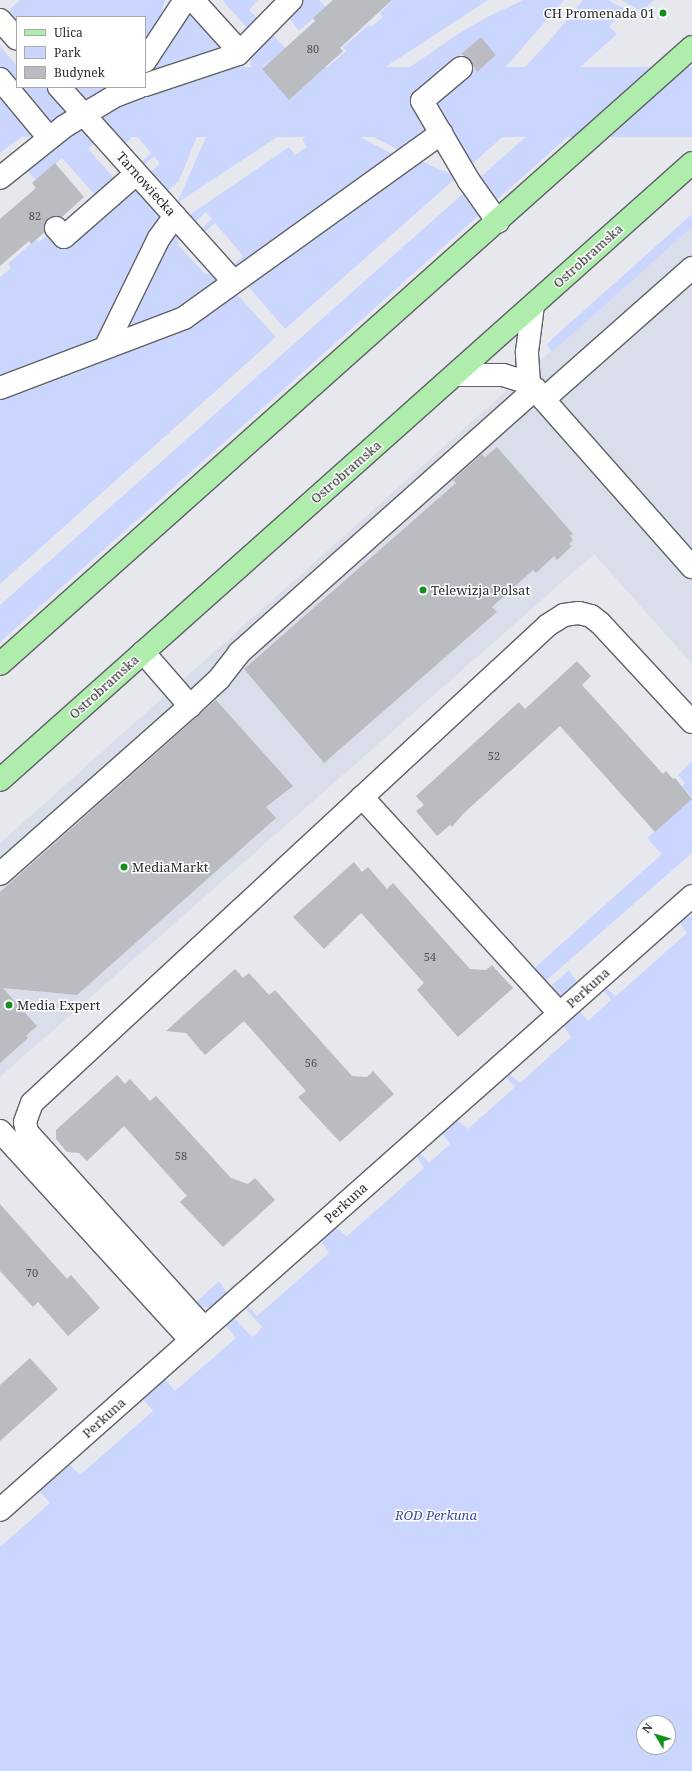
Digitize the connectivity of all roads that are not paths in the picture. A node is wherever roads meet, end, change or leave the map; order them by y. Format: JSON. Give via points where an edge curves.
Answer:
{"nodes":[{"id":1,"x":185,"y":0,"type":"edge"},
{"id":2,"x":193,"y":0,"type":"edge"},
{"id":3,"x":291,"y":0,"type":"edge"},
{"id":4,"x":0,"y":20,"type":"edge"},
{"id":5,"x":16,"y":38,"type":"edge"},
{"id":6,"x":692,"y":47,"type":"edge"},
{"id":7,"x":240,"y":52,"type":"junction"},
{"id":8,"x":146,"y":59,"type":"edge"},
{"id":9,"x":461,"y":68,"type":"dead end"},
{"id":10,"x":0,"y":79,"type":"edge"},
{"id":11,"x":146,"y":84,"type":"edge"},
{"id":12,"x":60,"y":88,"type":"edge"},
{"id":13,"x":134,"y":88,"type":"edge"},
{"id":14,"x":84,"y":115,"type":"junction"},
{"id":15,"x":441,"y":133,"type":"junction"},
{"id":16,"x":49,"y":138,"type":"junction"},
{"id":17,"x":692,"y":163,"type":"edge"},
{"id":18,"x":136,"y":174,"type":"junction"},
{"id":19,"x":0,"y":178,"type":"edge"},
{"id":20,"x":175,"y":216,"type":"junction"},
{"id":21,"x":498,"y":222,"type":"junction"},
{"id":22,"x":56,"y":228,"type":"dead end"},
{"id":23,"x":692,"y":268,"type":"edge"},
{"id":24,"x":233,"y":281,"type":"junction"},
{"id":25,"x":533,"y":305,"type":"junction"},
{"id":26,"x":106,"y":346,"type":"junction"},
{"id":27,"x":456,"y":375,"type":"junction"},
{"id":28,"x":0,"y":388,"type":"edge"},
{"id":29,"x":536,"y":390,"type":"junction"},
{"id":30,"x":692,"y":567,"type":"edge"},
{"id":31,"x":142,"y":652,"type":"junction"},
{"id":32,"x":0,"y":664,"type":"edge"},
{"id":33,"x":190,"y":706,"type":"junction"},
{"id":34,"x":692,"y":722,"type":"edge"},
{"id":35,"x":0,"y":780,"type":"edge"},
{"id":36,"x":362,"y":797,"type":"junction"},
{"id":37,"x":0,"y":874,"type":"edge"},
{"id":38,"x":692,"y":896,"type":"edge"},
{"id":39,"x":560,"y":1013,"type":"junction"},
{"id":40,"x":0,"y":1131,"type":"edge"},
{"id":41,"x":198,"y":1334,"type":"junction"},
{"id":42,"x":0,"y":1510,"type":"edge"}],
"edges":[{"from":1,"to":8,"type":"street"},
{"from":2,"to":7,"type":"street"},
{"from":3,"to":7,"type":"street"},
{"from":4,"to":5,"type":"street"},
{"from":6,"to":21,"type":"main road"},
{"from":7,"to":11,"type":"street","via":[[221,62]]},
{"from":9,"to":15,"type":"street","via":[[422,101]]},
{"from":10,"to":16,"type":"street"},
{"from":12,"to":14,"type":"street","name":"Tarnowiecka"},
{"from":13,"to":14,"type":"street"},
{"from":14,"to":16,"type":"street"},
{"from":14,"to":18,"type":"street","name":"Tarnowiecka"},
{"from":15,"to":21,"type":"street"},
{"from":15,"to":24,"type":"street"},
{"from":16,"to":19,"type":"street"},
{"from":17,"to":25,"type":"main road","name":"Ostrobramska"},
{"from":18,"to":20,"type":"street","name":"Tarnowiecka"},
{"from":18,"to":22,"type":"street","via":[[64,236]]},
{"from":20,"to":24,"type":"street","name":"Tarnowiecka"},
{"from":20,"to":26,"type":"street","via":[[160,238]]},
{"from":21,"to":32,"type":"main road"},
{"from":23,"to":29,"type":"street"},
{"from":24,"to":26,"type":"street","via":[[184,318]]},
{"from":25,"to":27,"type":"main road","name":"Ostrobramska"},
{"from":25,"to":29,"type":"street","via":[[527,352]]},
{"from":26,"to":28,"type":"street"},
{"from":27,"to":29,"type":"street","via":[[503,375]]},
{"from":27,"to":31,"type":"main road","name":"Ostrobramska"},
{"from":29,"to":30,"type":"street"},
{"from":29,"to":33,"type":"street","via":[[239,653],[219,679]]},
{"from":31,"to":33,"type":"street"},
{"from":31,"to":35,"type":"main road","name":"Ostrobramska"},
{"from":33,"to":37,"type":"street"},
{"from":34,"to":36,"type":"street","via":[[600,623],[591,616],[579,613],[564,615],[548,625]]},
{"from":36,"to":39,"type":"street"},
{"from":36,"to":41,"type":"street","via":[[39,1095],[27,1112],[27,1132]]},
{"from":38,"to":39,"type":"street","name":"Perkuna"},
{"from":39,"to":41,"type":"street","name":"Perkuna"},
{"from":40,"to":41,"type":"street"},
{"from":41,"to":42,"type":"street","name":"Perkuna"}]}
